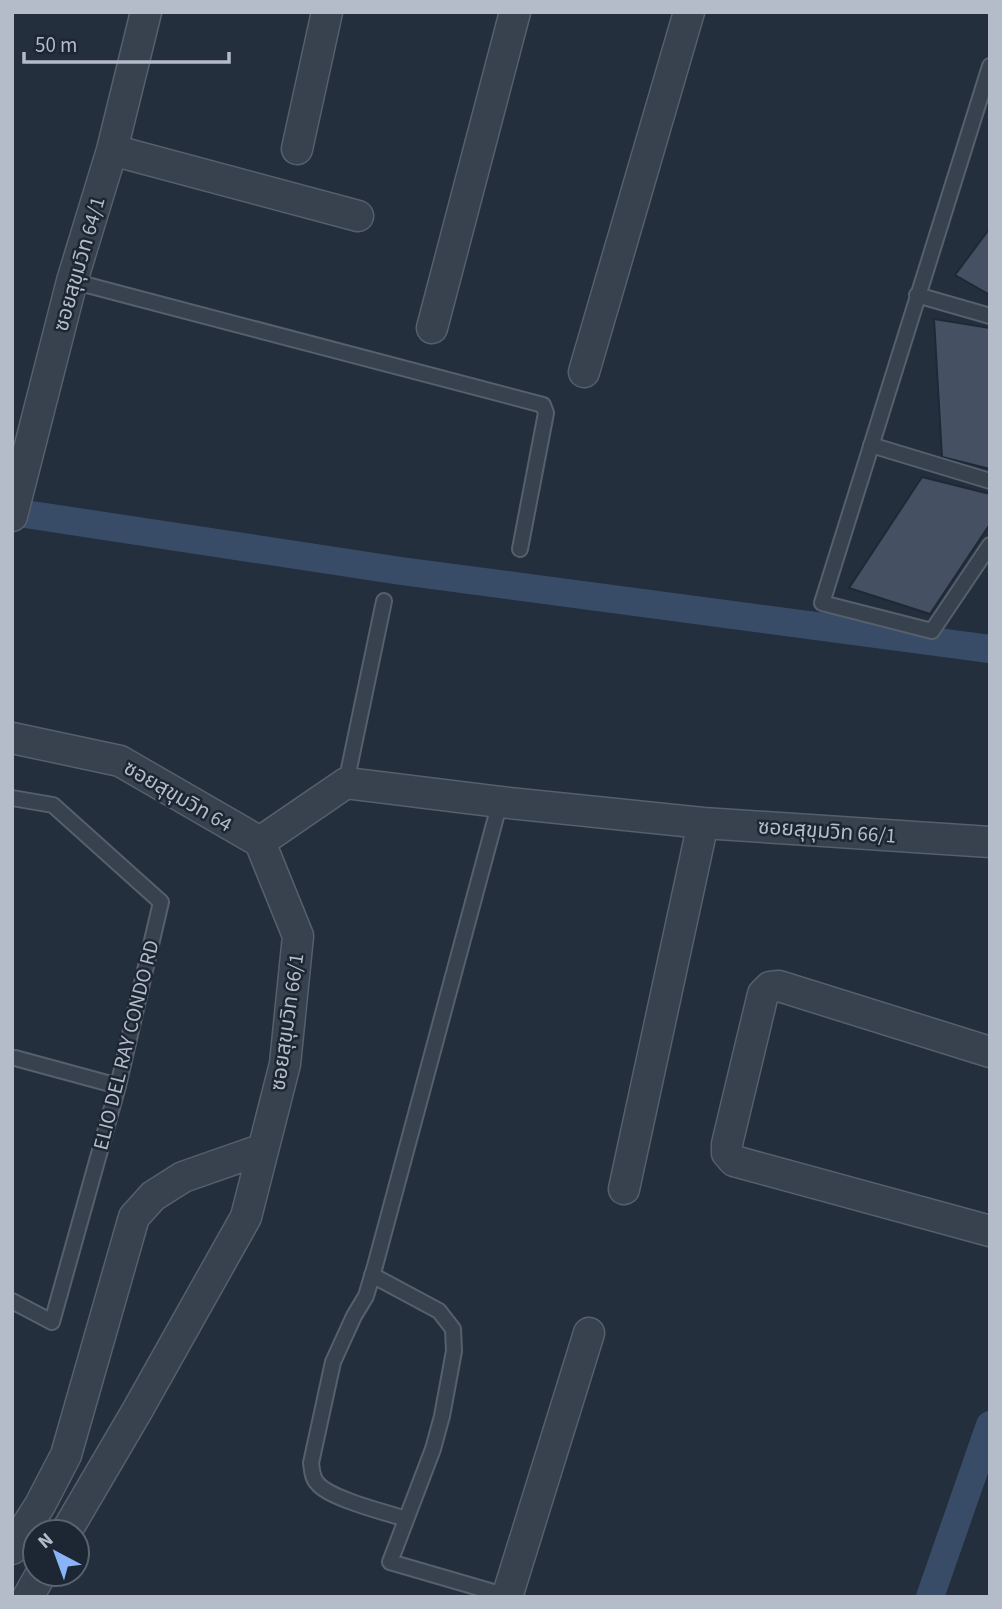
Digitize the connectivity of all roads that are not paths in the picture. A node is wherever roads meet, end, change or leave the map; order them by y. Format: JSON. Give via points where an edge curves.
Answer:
{"nodes":[{"id":1,"x":146,"y":12,"type":"edge"},
{"id":2,"x":327,"y":12,"type":"edge"},
{"id":3,"x":514,"y":12,"type":"edge"},
{"id":4,"x":689,"y":12,"type":"edge"},
{"id":5,"x":990,"y":65,"type":"edge"},
{"id":6,"x":975,"y":115,"type":"junction"},
{"id":7,"x":990,"y":119,"type":"edge"},
{"id":8,"x":297,"y":149,"type":"dead end"},
{"id":9,"x":112,"y":150,"type":"junction"},
{"id":10,"x":358,"y":216,"type":"dead end"},
{"id":11,"x":72,"y":281,"type":"junction"},
{"id":12,"x":917,"y":295,"type":"junction"},
{"id":13,"x":990,"y":316,"type":"edge"},
{"id":14,"x":432,"y":328,"type":"dead end"},
{"id":15,"x":584,"y":372,"type":"dead end"},
{"id":16,"x":871,"y":445,"type":"junction"},
{"id":17,"x":990,"y":481,"type":"edge"},
{"id":18,"x":12,"y":516,"type":"edge"},
{"id":19,"x":990,"y":545,"type":"edge"},
{"id":20,"x":520,"y":549,"type":"dead end"},
{"id":21,"x":384,"y":601,"type":"dead end"},
{"id":22,"x":12,"y":738,"type":"edge"},
{"id":23,"x":346,"y":783,"type":"junction"},
{"id":24,"x":12,"y":798,"type":"edge"},
{"id":25,"x":500,"y":802,"type":"junction"},
{"id":26,"x":703,"y":823,"type":"junction"},
{"id":27,"x":260,"y":842,"type":"junction"},
{"id":28,"x":990,"y":842,"type":"edge"},
{"id":29,"x":990,"y":1052,"type":"edge"},
{"id":30,"x":15,"y":1058,"type":"dead end"},
{"id":31,"x":118,"y":1086,"type":"junction"},
{"id":32,"x":263,"y":1149,"type":"junction"},
{"id":33,"x":624,"y":1189,"type":"dead end"},
{"id":34,"x":990,"y":1231,"type":"edge"},
{"id":35,"x":372,"y":1275,"type":"junction"},
{"id":36,"x":12,"y":1301,"type":"edge"},
{"id":37,"x":589,"y":1333,"type":"dead end"},
{"id":38,"x":74,"y":1518,"type":"edge"},
{"id":39,"x":406,"y":1519,"type":"junction"},
{"id":40,"x":12,"y":1549,"type":"edge"},
{"id":41,"x":507,"y":1597,"type":"edge"}],
"edges":[{"from":1,"to":9,"type":"street","name":"ซอยสุขุมวิท 64/1"},
{"from":2,"to":8,"type":"street"},
{"from":3,"to":14,"type":"street"},
{"from":4,"to":15,"type":"street"},
{"from":5,"to":6,"type":"lane"},
{"from":6,"to":7,"type":"lane"},
{"from":6,"to":12,"type":"lane"},
{"from":9,"to":10,"type":"street"},
{"from":9,"to":11,"type":"street","name":"ซอยสุขุมวิท 64/1"},
{"from":11,"to":18,"type":"street","name":"ซอยสุขุมวิท 64/1"},
{"from":11,"to":20,"type":"lane","via":[[543,405],[546,413]]},
{"from":12,"to":13,"type":"lane"},
{"from":12,"to":16,"type":"lane"},
{"from":16,"to":17,"type":"lane"},
{"from":16,"to":19,"type":"lane","via":[[822,603],[932,631]]},
{"from":21,"to":23,"type":"lane"},
{"from":22,"to":27,"type":"street","name":"ซอยสุขุมวิท 64","via":[[120,761]]},
{"from":23,"to":25,"type":"street","name":"ซอยสุขุมวิท 66/1"},
{"from":23,"to":27,"type":"street"},
{"from":24,"to":31,"type":"lane","name":"ELIO DEL RAY CONDO RD","via":[[53,805],[160,902]]},
{"from":25,"to":26,"type":"street","name":"ซอยสุขุมวิท 66/1"},
{"from":25,"to":35,"type":"lane"},
{"from":26,"to":28,"type":"street","name":"ซอยสุขุมวิท 66/1"},
{"from":26,"to":33,"type":"street"},
{"from":27,"to":32,"type":"street","name":"ซอยสุขุมวิท 66/1","via":[[298,936],[285,1064]]},
{"from":29,"to":34,"type":"street","via":[[779,986],[770,987],[764,994],[727,1153],[734,1161]]},
{"from":30,"to":31,"type":"lane"},
{"from":31,"to":36,"type":"lane","name":"ELIO DEL RAY CONDO RD","via":[[52,1322]]},
{"from":32,"to":38,"type":"street","name":"ซอยสุขุมวิท 66/1","via":[[246,1217]]},
{"from":32,"to":40,"type":"street","via":[[183,1177],[153,1196],[134,1217],[66,1455]]},
{"from":35,"to":39,"type":"lane","via":[[439,1311],[453,1329],[454,1351],[442,1416]]},
{"from":35,"to":39,"type":"lane","via":[[332,1362],[311,1463],[313,1478],[333,1495]]},
{"from":37,"to":41,"type":"street"},
{"from":39,"to":41,"type":"lane","via":[[390,1562]]}]}
